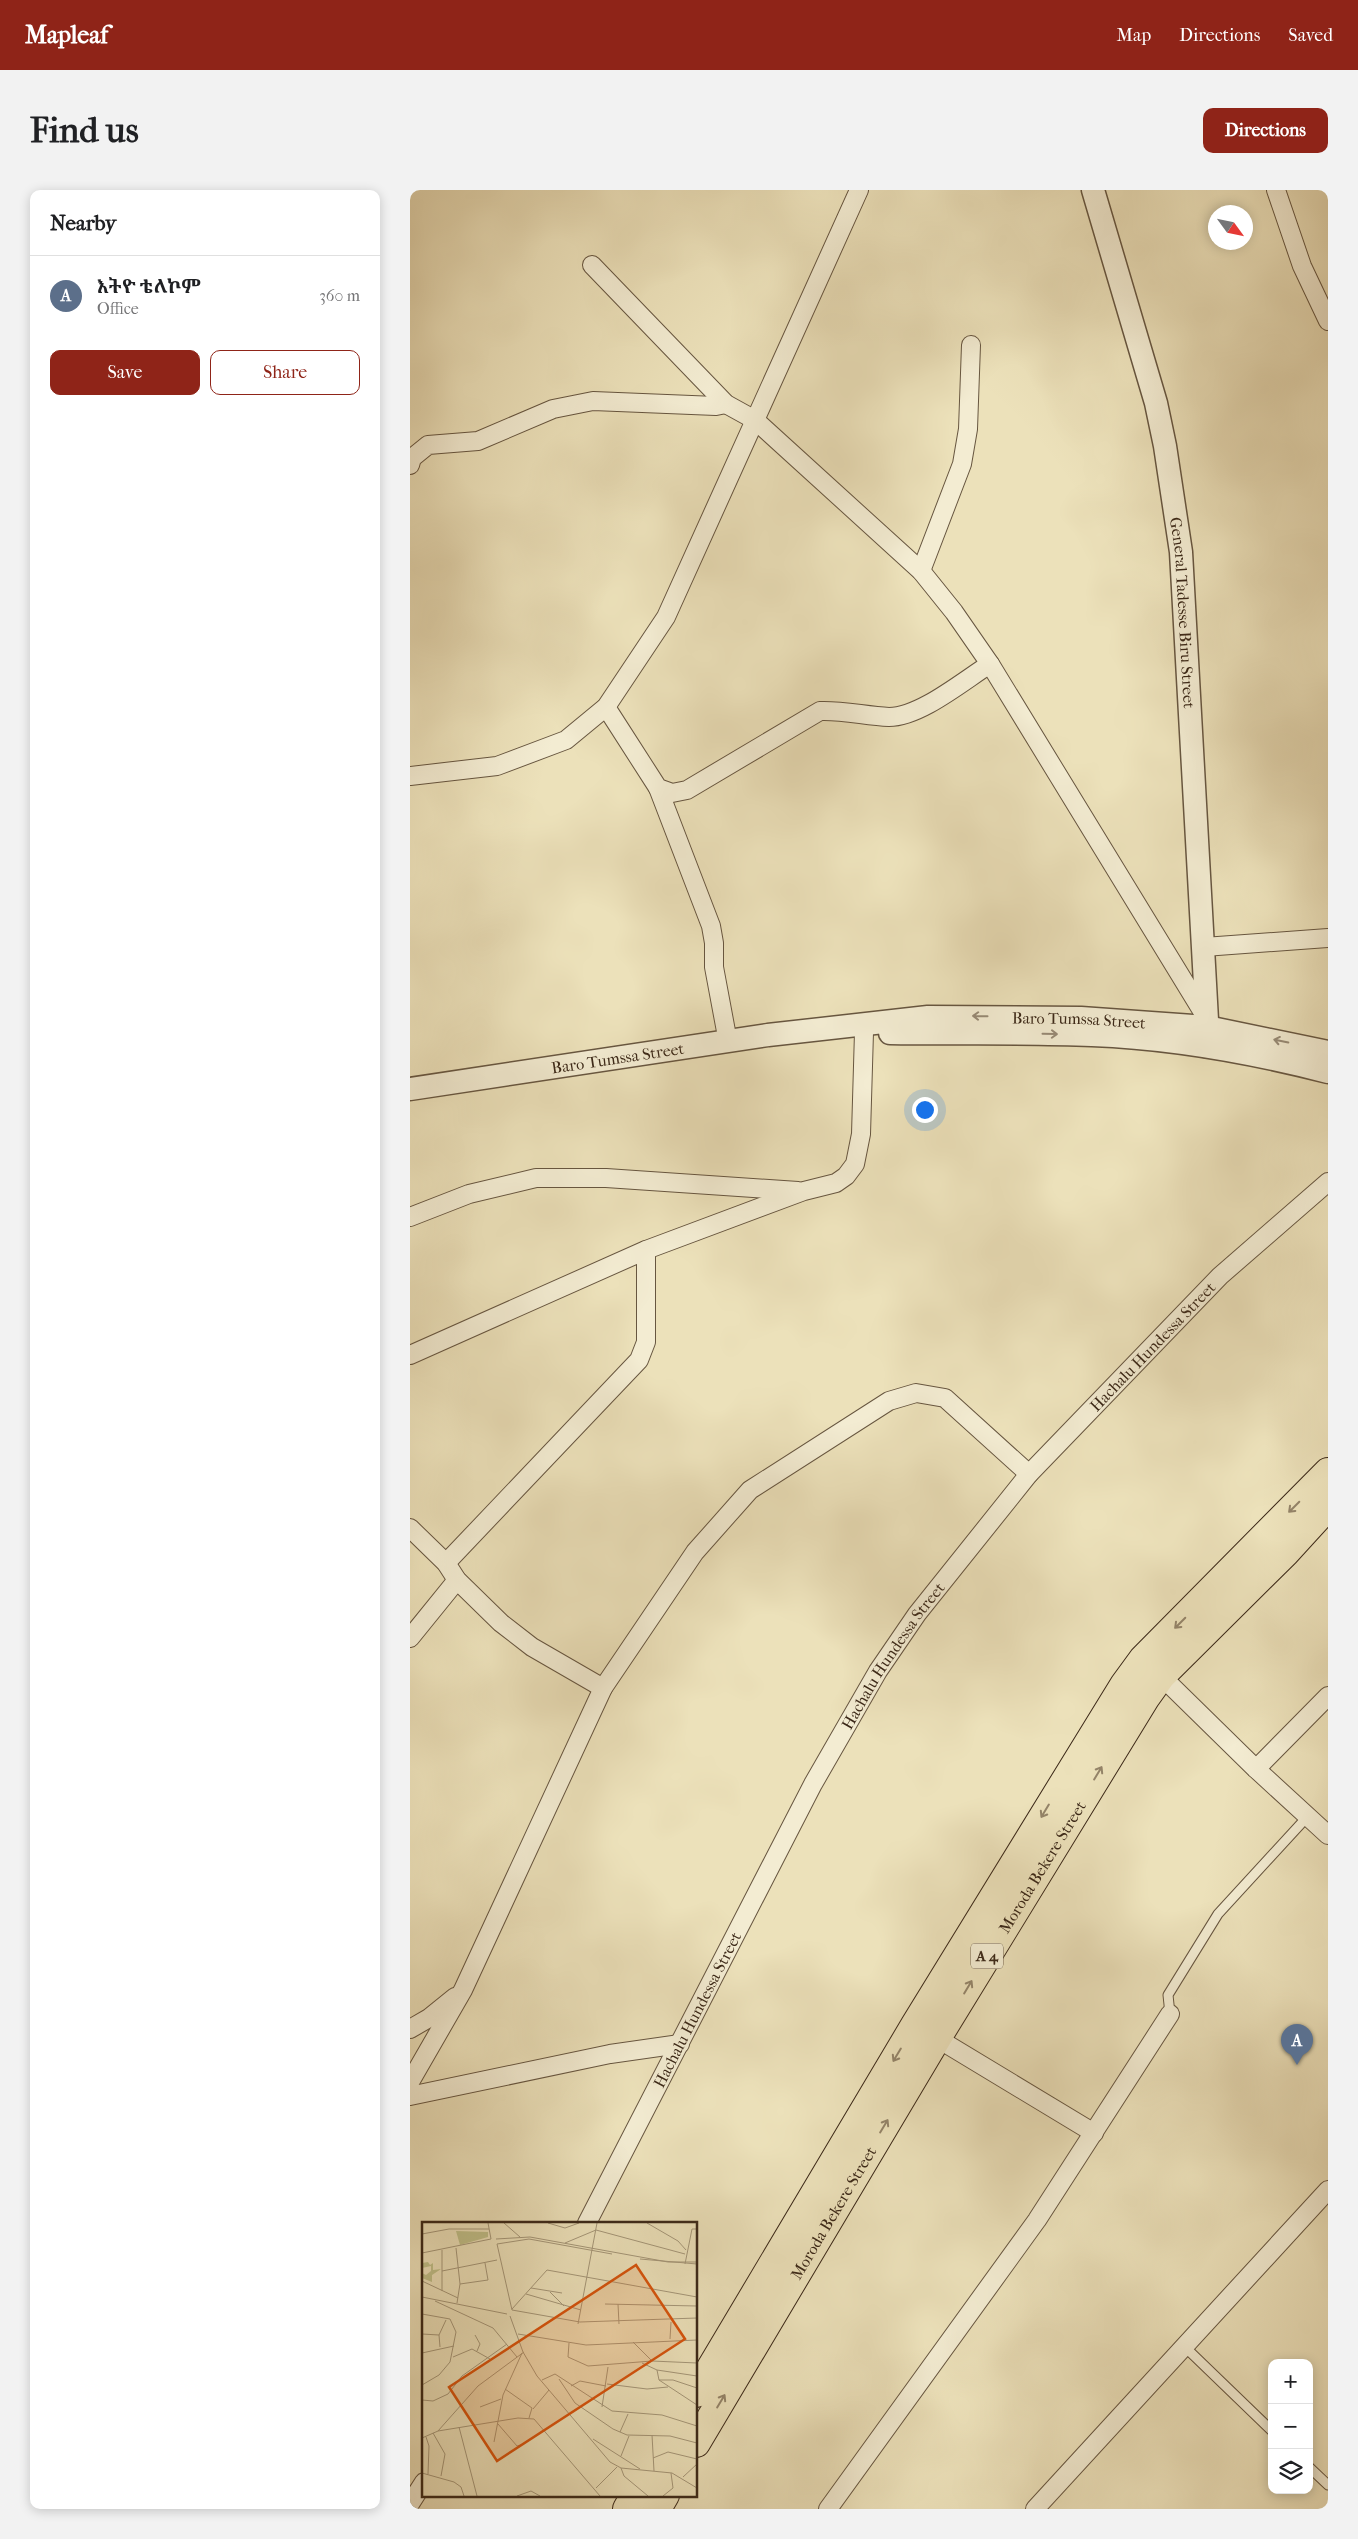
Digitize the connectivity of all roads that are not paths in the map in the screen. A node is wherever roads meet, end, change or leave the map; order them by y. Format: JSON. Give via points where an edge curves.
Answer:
{"nodes":[{"id":1,"x":859,"y":190,"type":"edge"},
{"id":2,"x":1093,"y":190,"type":"edge"},
{"id":3,"x":1276,"y":190,"type":"edge"},
{"id":4,"x":592,"y":265,"type":"dead end"},
{"id":5,"x":1328,"y":321,"type":"edge"},
{"id":6,"x":971,"y":345,"type":"dead end"},
{"id":7,"x":726,"y":404,"type":"junction"},
{"id":8,"x":755,"y":420,"type":"junction"},
{"id":9,"x":410,"y":465,"type":"edge"},
{"id":10,"x":921,"y":571,"type":"junction"},
{"id":11,"x":990,"y":664,"type":"junction"},
{"id":12,"x":606,"y":707,"type":"junction"},
{"id":13,"x":410,"y":776,"type":"edge"},
{"id":14,"x":658,"y":788,"type":"junction"},
{"id":15,"x":1328,"y":938,"type":"edge"},
{"id":16,"x":1204,"y":947,"type":"junction"},
{"id":17,"x":827,"y":1030,"type":"junction"},
{"id":18,"x":1207,"y":1031,"type":"junction"},
{"id":19,"x":864,"y":1032,"type":"junction"},
{"id":20,"x":728,"y":1042,"type":"junction"},
{"id":21,"x":1328,"y":1052,"type":"edge"},
{"id":22,"x":1328,"y":1072,"type":"edge"},
{"id":23,"x":410,"y":1089,"type":"edge"},
{"id":24,"x":1328,"y":1182,"type":"edge"},
{"id":25,"x":804,"y":1191,"type":"junction"},
{"id":26,"x":410,"y":1217,"type":"edge"},
{"id":27,"x":646,"y":1250,"type":"junction"},
{"id":28,"x":410,"y":1354,"type":"edge"},
{"id":29,"x":1328,"y":1472,"type":"edge"},
{"id":30,"x":1029,"y":1474,"type":"junction"},
{"id":31,"x":1328,"y":1506,"type":"edge"},
{"id":32,"x":410,"y":1528,"type":"edge"},
{"id":33,"x":446,"y":1563,"type":"junction"},
{"id":34,"x":457,"y":1580,"type":"junction"},
{"id":35,"x":410,"y":1638,"type":"edge"},
{"id":36,"x":1152,"y":1668,"type":"junction"},
{"id":37,"x":604,"y":1688,"type":"junction"},
{"id":38,"x":1328,"y":1696,"type":"edge"},
{"id":39,"x":1256,"y":1769,"type":"junction"},
{"id":40,"x":1308,"y":1816,"type":"junction"},
{"id":41,"x":1328,"y":1835,"type":"edge"},
{"id":42,"x":463,"y":1990,"type":"junction"},
{"id":43,"x":1170,"y":2014,"type":"joint"},
{"id":44,"x":410,"y":2029,"type":"edge"},
{"id":45,"x":926,"y":2032,"type":"junction"},
{"id":46,"x":680,"y":2044,"type":"junction"},
{"id":47,"x":410,"y":2082,"type":"edge"},
{"id":48,"x":410,"y":2096,"type":"edge"},
{"id":49,"x":1094,"y":2133,"type":"junction"},
{"id":50,"x":1328,"y":2190,"type":"edge"},
{"id":51,"x":588,"y":2222,"type":"edge"},
{"id":52,"x":1185,"y":2347,"type":"junction"},
{"id":53,"x":698,"y":2390,"type":"edge"},
{"id":54,"x":1268,"y":2427,"type":"edge"},
{"id":55,"x":698,"y":2439,"type":"edge"},
{"id":56,"x":1313,"y":2471,"type":"edge"},
{"id":57,"x":422,"y":2485,"type":"edge"},
{"id":58,"x":1328,"y":2485,"type":"edge"},
{"id":59,"x":634,"y":2496,"type":"edge"},
{"id":60,"x":664,"y":2496,"type":"edge"},
{"id":61,"x":410,"y":2504,"type":"edge"},
{"id":62,"x":627,"y":2509,"type":"edge"},
{"id":63,"x":657,"y":2509,"type":"edge"},
{"id":64,"x":828,"y":2509,"type":"edge"},
{"id":65,"x":1035,"y":2509,"type":"edge"}],
"edges":[{"from":1,"to":8,"type":"street"},
{"from":2,"to":16,"type":"street","name":"General Tadesse Biru Street","via":[[1166,446],[1181,552]]},
{"from":3,"to":5,"type":"street","via":[[1302,266]]},
{"from":4,"to":7,"type":"street"},
{"from":6,"to":10,"type":"street","via":[[968,429],[962,464]]},
{"from":7,"to":8,"type":"street"},
{"from":7,"to":9,"type":"street","via":[[593,401],[552,409],[478,441],[428,445],[412,458]]},
{"from":8,"to":10,"type":"street"},
{"from":8,"to":12,"type":"street","via":[[666,617]]},
{"from":10,"to":11,"type":"street"},
{"from":11,"to":14,"type":"street","via":[[909,715],[889,717],[820,711],[687,790],[672,794]]},
{"from":11,"to":18,"type":"street"},
{"from":12,"to":13,"type":"street","via":[[566,740],[497,766]]},
{"from":12,"to":14,"type":"street"},
{"from":14,"to":20,"type":"street","via":[[711,926],[714,967]]},
{"from":15,"to":16,"type":"street"},
{"from":16,"to":18,"type":"street","name":"General Tadesse Biru Street"},
{"from":18,"to":17,"type":"street","name":"Baro Tumssa Street","one_way":true,"via":[[1081,1018],[974,1016],[928,1017]]},
{"from":17,"to":19,"type":"street","name":"Baro Tumssa Street"},
{"from":17,"to":20,"type":"street","name":"Baro Tumssa Street"},
{"from":19,"to":18,"type":"street","name":"Baro Tumssa Street","one_way":true,"via":[[1093,1035]]},
{"from":21,"to":18,"type":"street","name":"Baro Tumssa Street","one_way":true},
{"from":18,"to":22,"type":"street","name":"Baro Tumssa Street","via":[[1236,1050]]},
{"from":19,"to":25,"type":"street","via":[[861,1134],[855,1164],[836,1183]]},
{"from":20,"to":23,"type":"street","name":"Baro Tumssa Street"},
{"from":24,"to":30,"type":"street","name":"Hachalu Hundessa Street","via":[[1220,1276]]},
{"from":25,"to":26,"type":"street","via":[[606,1178],[536,1178],[470,1194]]},
{"from":25,"to":27,"type":"street"},
{"from":27,"to":28,"type":"street"},
{"from":27,"to":33,"type":"street","via":[[646,1342],[639,1360]]},
{"from":29,"to":36,"type":"highway","name":"Moroda Bekere Street","number":"A 4","one_way":true},
{"from":30,"to":37,"type":"street","via":[[944,1398],[916,1393],[888,1401],[750,1490],[695,1552]]},
{"from":30,"to":46,"type":"street","name":"Hachalu Hundessa Street","via":[[917,1614],[878,1671],[813,1784]]},
{"from":31,"to":36,"type":"highway","name":"Moroda Bekere Street","number":"A 4","via":[[1285,1553]]},
{"from":32,"to":33,"type":"street"},
{"from":33,"to":34,"type":"street"},
{"from":34,"to":35,"type":"street"},
{"from":34,"to":37,"type":"street","via":[[532,1648]]},
{"from":36,"to":39,"type":"street"},
{"from":36,"to":45,"type":"highway","name":"Moroda Bekere Street","number":"A 4","via":[[1132,1718]]},
{"from":37,"to":42,"type":"street"},
{"from":38,"to":39,"type":"street"},
{"from":39,"to":40,"type":"street"},
{"from":40,"to":41,"type":"street"},
{"from":40,"to":43,"type":"lane","via":[[1218,1914],[1168,1995]]},
{"from":42,"to":44,"type":"street"},
{"from":42,"to":47,"type":"street"},
{"from":43,"to":49,"type":"street"},
{"from":45,"to":49,"type":"street"},
{"from":45,"to":53,"type":"highway","name":"Moroda Bekere Street","number":"A 4","one_way":true},
{"from":55,"to":45,"type":"highway","name":"Moroda Bekere Street","number":"A 4","one_way":true},
{"from":46,"to":48,"type":"street","via":[[610,2054]]},
{"from":46,"to":51,"type":"street","name":"Hachalu Hundessa Street"},
{"from":49,"to":64,"type":"street","via":[[1037,2220]]},
{"from":50,"to":52,"type":"street"},
{"from":52,"to":54,"type":"lane"},
{"from":52,"to":65,"type":"street"},
{"from":56,"to":58,"type":"lane"},
{"from":57,"to":61,"type":"street"},
{"from":59,"to":62,"type":"highway"},
{"from":60,"to":63,"type":"highway"}]}
